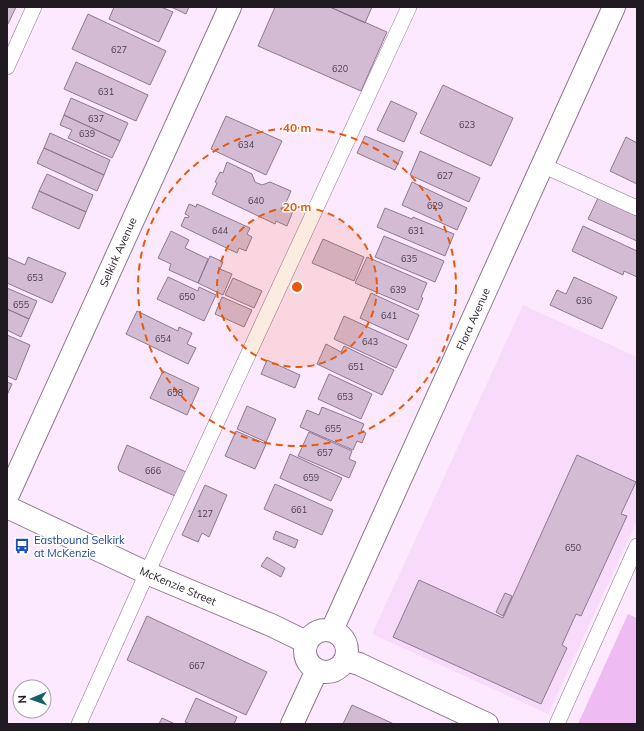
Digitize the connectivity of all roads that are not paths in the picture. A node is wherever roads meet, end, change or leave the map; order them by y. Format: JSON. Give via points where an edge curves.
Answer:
{"nodes":[{"id":1,"x":34,"y":7,"type":"edge"},
{"id":2,"x":230,"y":7,"type":"edge"},
{"id":3,"x":409,"y":7,"type":"edge"},
{"id":4,"x":614,"y":7,"type":"edge"},
{"id":5,"x":7,"y":67,"type":"edge"},
{"id":6,"x":542,"y":165,"type":"junction"},
{"id":7,"x":637,"y":208,"type":"edge"},
{"id":8,"x":7,"y":497,"type":"edge"},
{"id":9,"x":7,"y":507,"type":"edge"},
{"id":10,"x":637,"y":546,"type":"edge"},
{"id":11,"x":146,"y":573,"type":"junction"},
{"id":12,"x":332,"y":630,"type":"junction"},
{"id":13,"x":306,"y":642,"type":"junction"},
{"id":14,"x":344,"y":660,"type":"junction"},
{"id":15,"x":317,"y":670,"type":"junction"},
{"id":16,"x":79,"y":724,"type":"edge"},
{"id":17,"x":292,"y":724,"type":"edge"},
{"id":18,"x":487,"y":724,"type":"edge"},
{"id":19,"x":557,"y":724,"type":"edge"}],
"edges":[{"from":1,"to":5,"type":"lane"},
{"from":2,"to":8,"type":"street","name":"Selkirk Avenue"},
{"from":3,"to":11,"type":"lane"},
{"from":4,"to":6,"type":"street","name":"Flora Avenue"},
{"from":6,"to":7,"type":"lane"},
{"from":6,"to":12,"type":"street","name":"Flora Avenue"},
{"from":9,"to":11,"type":"street","name":"McKenzie Street"},
{"from":10,"to":19,"type":"lane"},
{"from":11,"to":13,"type":"street","name":"McKenzie Street"},
{"from":11,"to":16,"type":"lane"},
{"from":12,"to":13,"type":"street","via":[[316,632]]},
{"from":12,"to":14,"type":"street","via":[[344,640],[347,648]]},
{"from":13,"to":15,"type":"street","via":[[306,659]]},
{"from":14,"to":15,"type":"street","via":[[334,670]]},
{"from":14,"to":18,"type":"street","via":[[359,664]]},
{"from":15,"to":17,"type":"street"}]}
